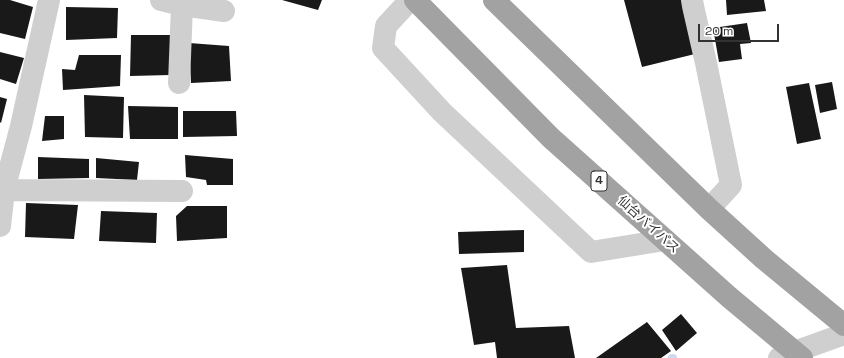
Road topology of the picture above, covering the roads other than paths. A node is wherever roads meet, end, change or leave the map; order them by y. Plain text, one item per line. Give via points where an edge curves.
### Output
1 (49, 0) edge
2 (410, 0) edge
3 (415, 0) edge
4 (494, 0) edge
5 (692, 0) edge
6 (171, 2) edge
7 (224, 11) dead end
8 (179, 84) dead end
9 (4, 190) junction
10 (182, 191) dead end
11 (709, 209) junction
12 (0, 226) edge
13 (666, 240) junction
14 (844, 325) edge
15 (844, 334) edge
16 (792, 356) edge

1 - 9 street
2 - 13 street via 386,26 383,48 442,112 591,252
3 - 13 highway, 仙台バイパス / 4 via 551,138
4 - 11 highway
5 - 11 street via 731,185
6 - 7 street
6 - 8 street
9 - 10 street via 157,182
9 - 12 street
11 - 14 highway via 764,259
13 - 16 highway, 仙台バイパス / 4
15 - 16 street

